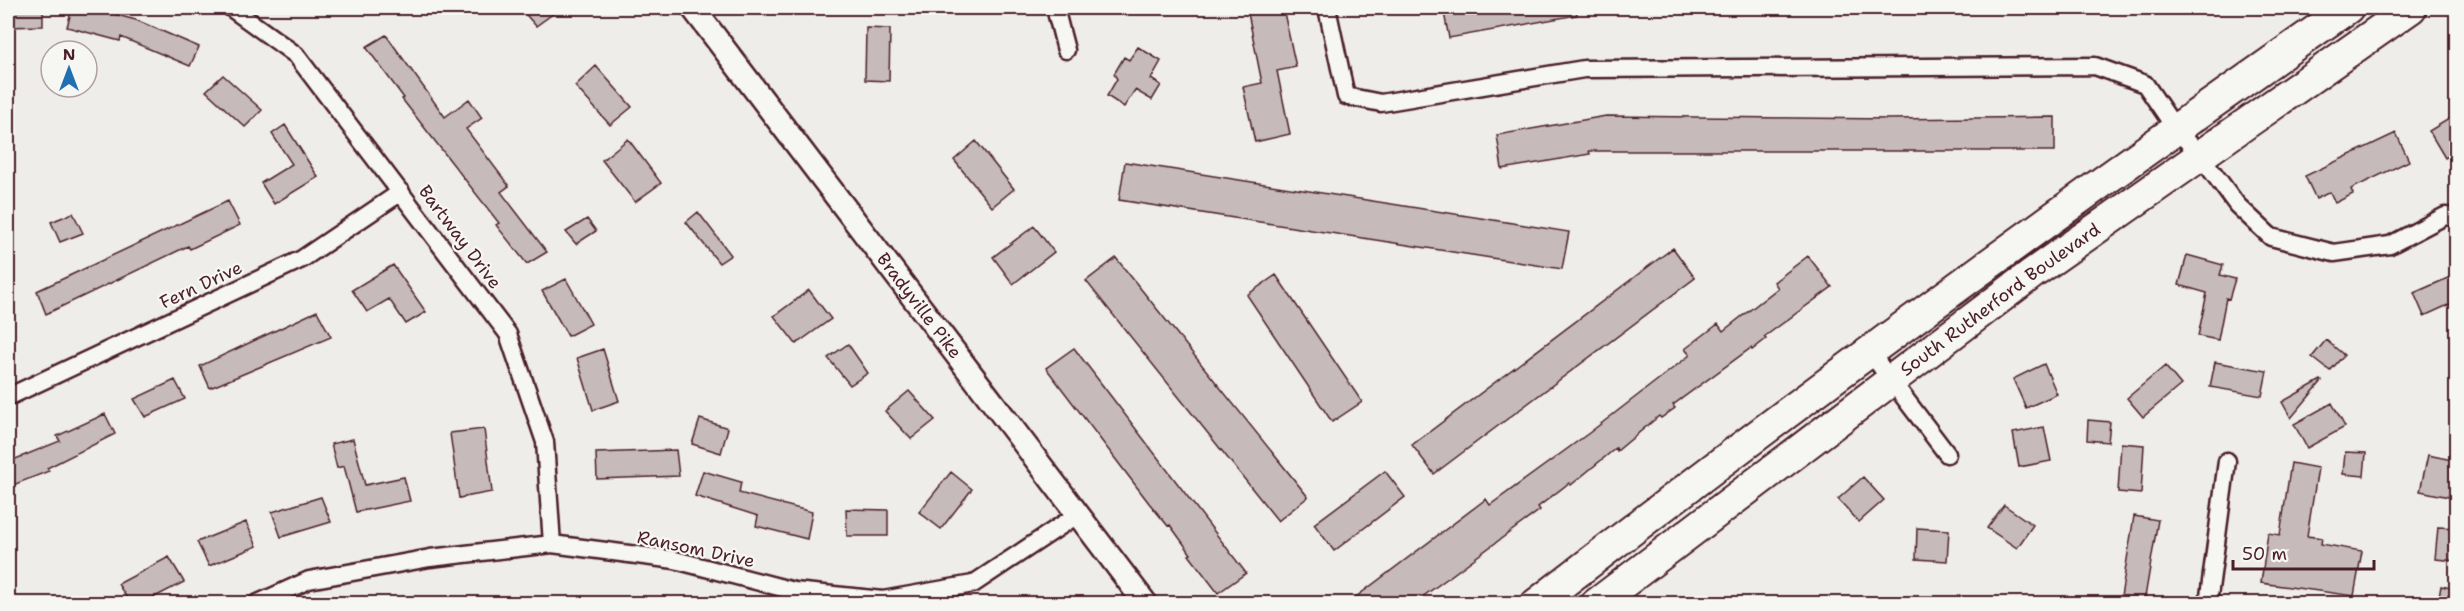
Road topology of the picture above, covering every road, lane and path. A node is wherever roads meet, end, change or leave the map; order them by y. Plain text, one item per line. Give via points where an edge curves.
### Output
1 (231, 8) edge
2 (693, 8) edge
3 (1055, 8) edge
4 (1327, 8) edge
5 (2348, 8) edge
6 (2411, 8) edge
7 (1066, 50) dead end
8 (2175, 128) junction
9 (2200, 155) junction
10 (401, 192) junction
11 (2457, 217) edge
12 (1869, 351) junction
13 (1891, 379) junction
14 (8, 397) edge
15 (1947, 454) dead end
16 (2227, 461) dead end
17 (1077, 515) junction
18 (552, 544) junction
19 (1552, 599) edge
20 (256, 603) edge
21 (1146, 603) edge
22 (1596, 603) edge
23 (2208, 603) edge

1 - 10 street, Bartway Drive via 296,55
2 - 17 main road, Bradyville Pike
3 - 7 street
4 - 8 street via 1346,96 1381,103 1584,69 2095,66 2145,84
5 - 8 highway, South Rutherford Boulevard
6 - 9 highway, South Rutherford Boulevard
8 - 9 street
8 - 12 highway, South Rutherford Boulevard
9 - 11 street via 2236,205 2271,237 2334,253 2390,245 2445,216
9 - 13 highway, South Rutherford Boulevard
10 - 14 street, Fern Drive via 302,259
10 - 18 street, Bartway Drive via 508,333 545,442
12 - 13 street
12 - 19 highway, South Rutherford Boulevard
13 - 15 street
13 - 22 highway, South Rutherford Boulevard
16 - 23 street
17 - 18 street, Ransom Drive via 973,584 883,600 794,591 675,560
17 - 21 main road, Bradyville Pike
18 - 20 street, Ransom Drive via 430,558 309,580

